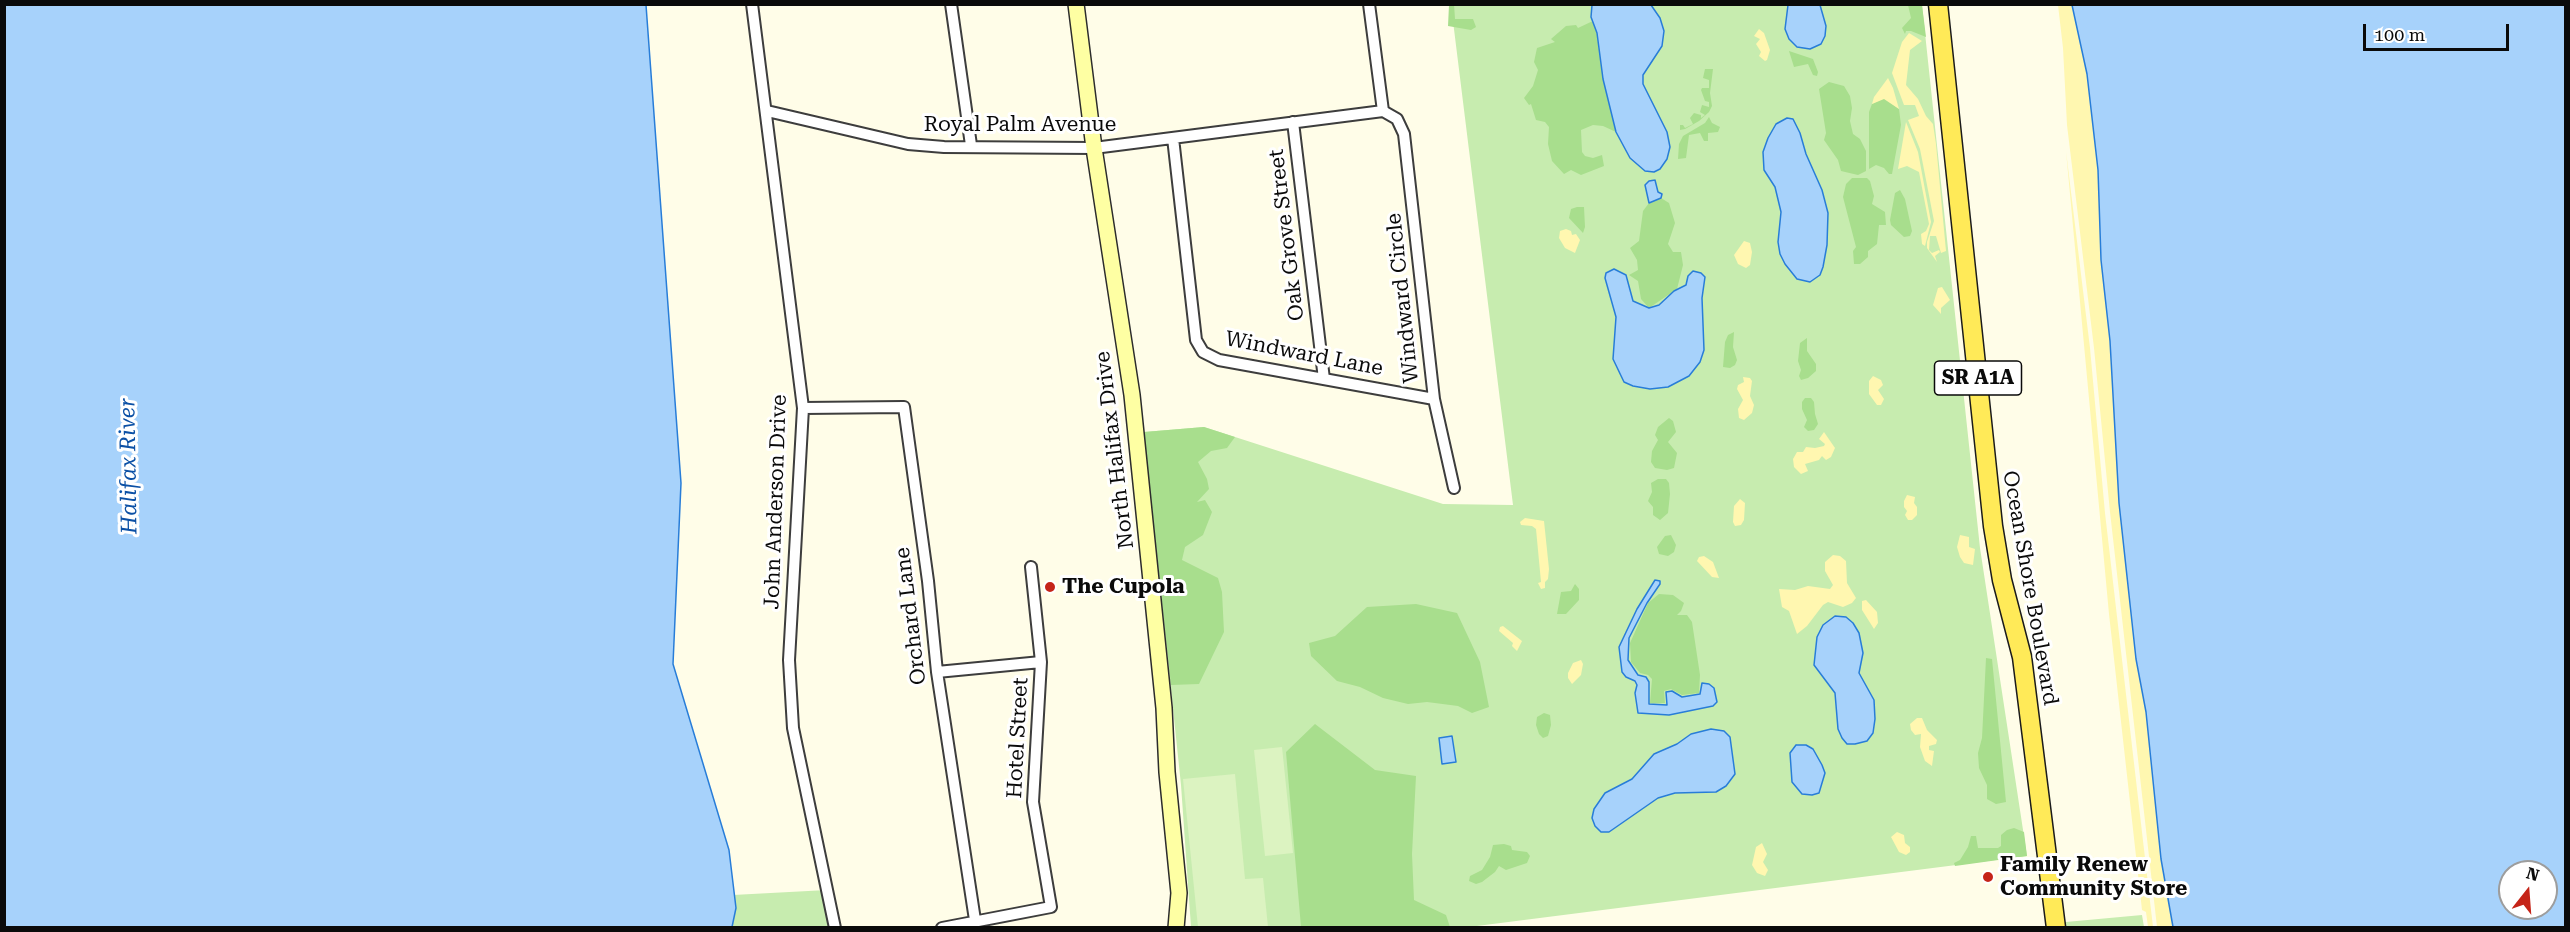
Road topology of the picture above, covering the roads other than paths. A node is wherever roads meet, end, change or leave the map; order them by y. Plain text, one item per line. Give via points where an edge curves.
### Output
1 (752, 4) edge
2 (951, 4) edge
3 (1076, 4) edge
4 (1369, 4) edge
5 (1938, 4) edge
6 (767, 111) junction
7 (1383, 111) junction
8 (1293, 122) junction
9 (1173, 138) junction
10 (971, 145) junction
11 (1095, 148) junction
12 (1323, 379) junction
13 (1434, 399) junction
14 (803, 408) junction
15 (1454, 488) dead end
16 (1031, 567) dead end
17 (1041, 662) junction
18 (937, 672) junction
19 (975, 920) junction
20 (835, 927) edge
21 (942, 927) edge
22 (1176, 927) edge
23 (2056, 927) edge

1 - 6 street, John Anderson Drive
2 - 10 street
3 - 11 street, North Halifax Drive
4 - 7 street
5 - 23 main road, Ocean Shore Boulevard / SR A1A via 1993,526 2022,657
6 - 10 street, Royal Palm Avenue via 908,144
6 - 14 street, John Anderson Drive
7 - 8 street, Royal Palm Avenue
7 - 13 street, Windward Circle via 1397,119 1404,134
8 - 9 street, Royal Palm Avenue
8 - 12 street, Oak Grove Street
9 - 11 street, Royal Palm Avenue
9 - 12 street, Windward Lane via 1196,340 1203,352 1219,360
10 - 11 street, Royal Palm Avenue
11 - 22 street, North Halifax Drive via 1132,395 1147,534 1179,893
12 - 13 street, Windward Lane
13 - 15 street, Windward Circle
14 - 18 street, Orchard Lane via 903,406
14 - 20 street, John Anderson Drive via 789,660 793,728
16 - 17 street, Hotel Street
17 - 18 street
17 - 19 street, Hotel Street via 1033,802 1051,907
18 - 19 street, Orchard Lane
19 - 21 street, Hotel Street

